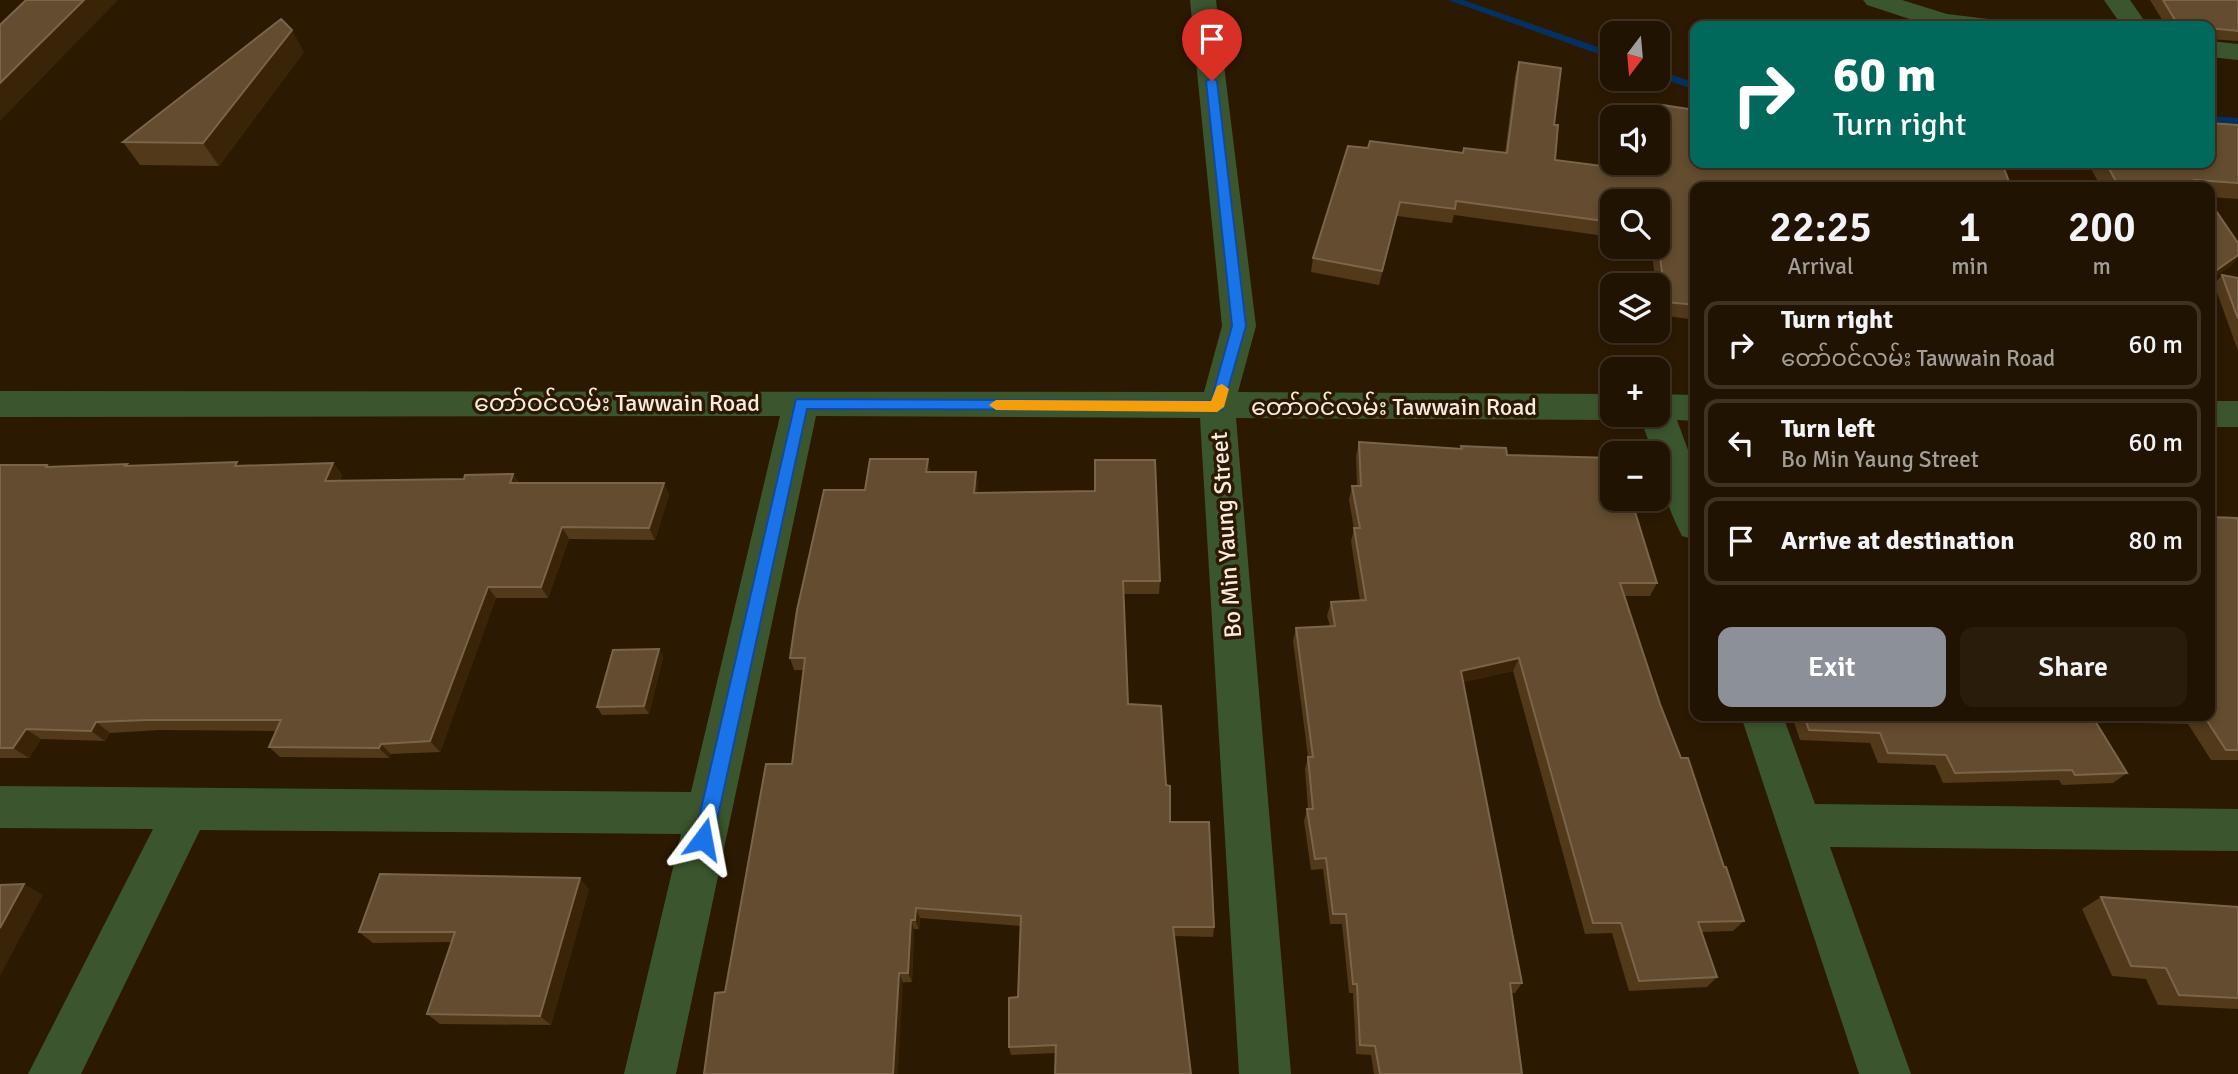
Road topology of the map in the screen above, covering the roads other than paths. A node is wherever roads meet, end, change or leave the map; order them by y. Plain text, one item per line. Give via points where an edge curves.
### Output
1 (1203, 0) edge
2 (1876, 0) edge
3 (2117, 0) edge
4 (1941, 21) edge
5 (2132, 21) edge
6 (2215, 50) edge
7 (2238, 52) edge
8 (801, 403) junction
9 (0, 404) edge
10 (1217, 407) junction
11 (1600, 407) edge
12 (1670, 407) edge
13 (1690, 408) edge
14 (2215, 414) edge
15 (2238, 414) edge
16 (1662, 427) edge
17 (1690, 508) edge
18 (1764, 721) edge
19 (0, 807) edge
20 (187, 808) junction
21 (709, 813) junction
22 (1800, 825) junction
23 (2238, 830) edge
24 (54, 1074) edge
25 (650, 1074) edge
26 (1265, 1074) edge
27 (1885, 1074) edge

1 - 10 street, Bo Min Yaung Street via 1239,326
2 - 4 street
3 - 5 street
6 - 7 street
8 - 9 street, တော်ဝင်လမ်း Tawwain Road
8 - 10 street, တော်ဝင်လမ်း Tawwain Road
8 - 21 street
10 - 11 street, တော်ဝင်လမ်း Tawwain Road
10 - 26 street, Bo Min Yaung Street
12 - 13 street
14 - 15 street
16 - 17 street
18 - 22 street
19 - 20 street
20 - 21 street
20 - 24 street
21 - 25 street
22 - 23 street
22 - 27 street

